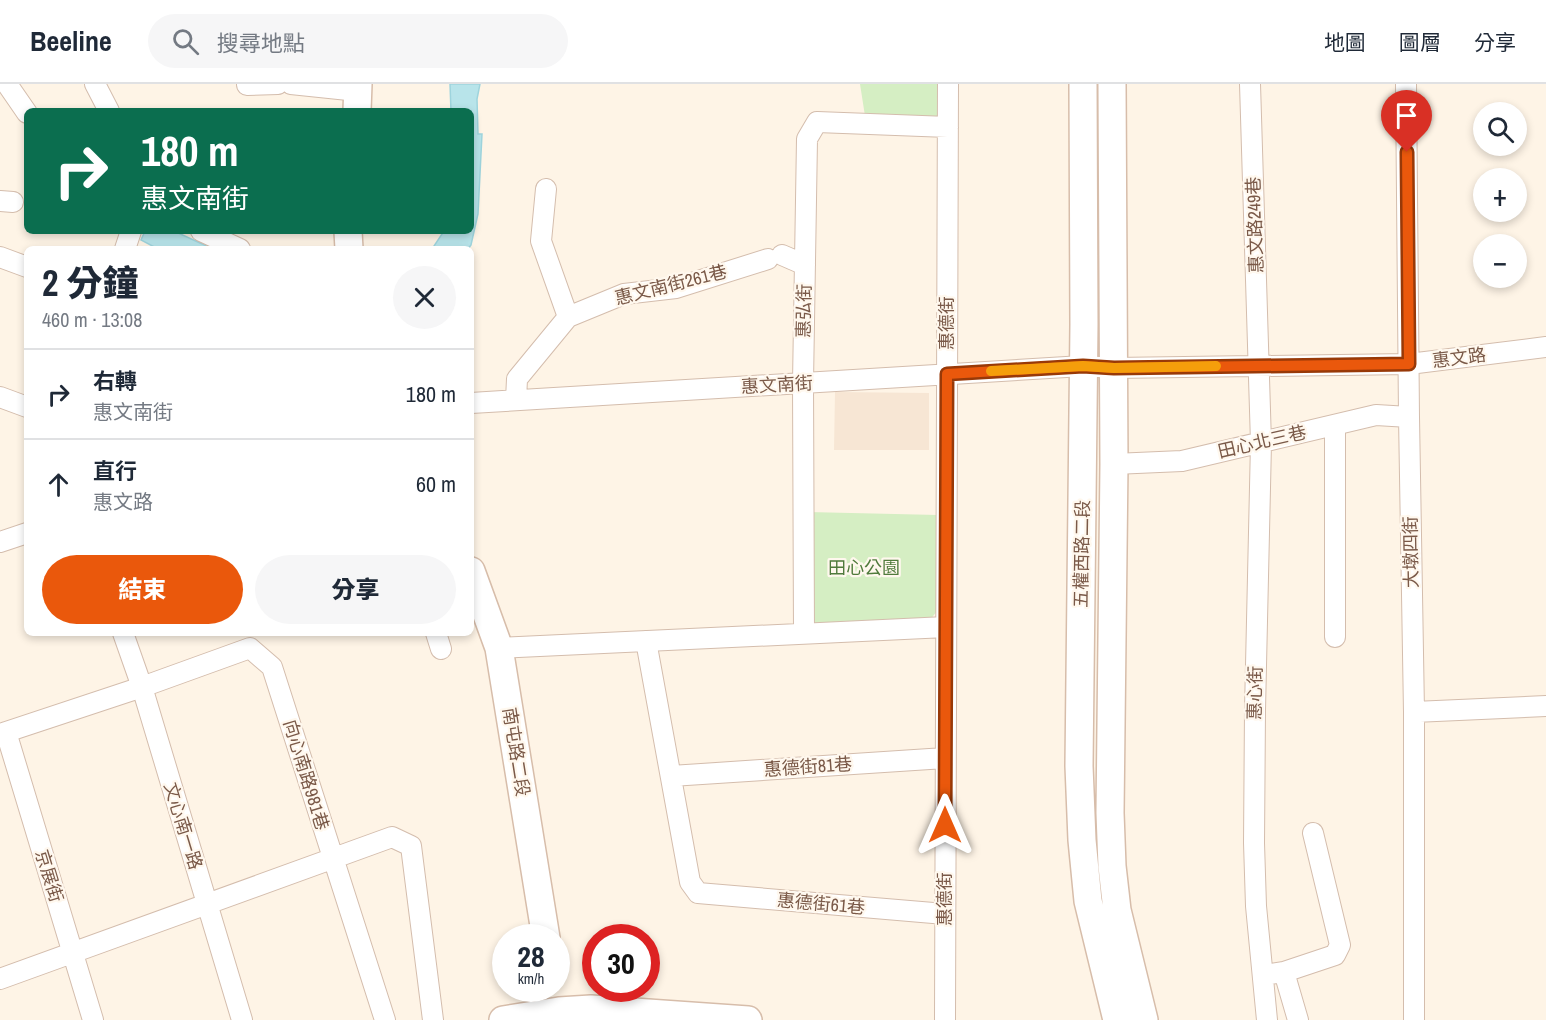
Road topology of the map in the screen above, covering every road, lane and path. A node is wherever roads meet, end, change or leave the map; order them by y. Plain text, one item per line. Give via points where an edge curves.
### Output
1 (7, 84) edge
2 (95, 84) edge
3 (278, 84) edge
4 (291, 84) edge
5 (1083, 84) edge
6 (1112, 84) edge
7 (1250, 84) edge
8 (1406, 84) edge
9 (247, 85) edge
10 (948, 89) edge
11 (358, 95) edge
12 (107, 108) edge
13 (24, 109) edge
14 (948, 127) junction
15 (546, 189) dead end
16 (208, 234) edge
17 (234, 246) edge
18 (0, 257) edge
19 (805, 265) junction
20 (24, 266) edge
21 (568, 317) junction
22 (1546, 347) edge
23 (1409, 364) junction
24 (1260, 365) junction
25 (1083, 366) junction
26 (1114, 368) junction
27 (947, 374) junction
28 (803, 383) junction
29 (0, 397) edge
30 (516, 400) junction
31 (474, 403) edge
32 (24, 406) edge
33 (1409, 417) junction
34 (1335, 425) junction
35 (1261, 442) junction
36 (1114, 464) junction
37 (24, 534) edge
38 (0, 542) edge
39 (474, 579) edge
40 (946, 627) junction
41 (804, 633) junction
42 (124, 636) edge
43 (1335, 637) dead end
44 (646, 641) junction
45 (499, 648) junction
46 (141, 687) junction
47 (1546, 706) edge
48 (1414, 712) junction
49 (3, 733) edge
50 (945, 758) junction
51 (671, 776) junction
52 (1313, 833) dead end
53 (332, 859) junction
54 (206, 904) junction
55 (945, 914) junction
56 (544, 924) edge
57 (72, 952) junction
58 (1284, 972) junction
59 (1263, 975) junction
60 (0, 979) edge
61 (558, 1007) edge
62 (93, 1020) edge
63 (242, 1020) edge
64 (385, 1020) edge
65 (433, 1020) edge
66 (503, 1020) edge
67 (743, 1020) edge
68 (945, 1020) edge
69 (1117, 1020) edge
70 (1144, 1020) edge
71 (1267, 1020) edge
72 (1298, 1020) edge
73 (1414, 1020) edge

1 - 13 street
2 - 12 street
3 - 9 street
4 - 11 street
5 - 25 main road, 五權西路二段
6 - 26 main road, 五權西路二段
7 - 24 street, 惠文路249巷
8 - 23 street, 大墩四街
10 - 14 street, 惠德街
14 - 19 street, 惠弘街 via 817,122 807,139
14 - 27 street, 惠德街
15 - 21 street via 541,242
16 - 17 street
18 - 20 street
19 - 21 street, 惠文南街261巷 via 775,257 676,288 624,294
19 - 28 street, 惠弘街
21 - 30 street, 惠文南街261巷 via 517,379
22 - 23 street, 惠文路
23 - 24 street, 惠文路
23 - 33 street, 大墩四街
24 - 26 street, 惠文路
24 - 35 street, 惠心街
25 - 26 street, 惠文路
25 - 27 street, 惠文南街
25 - 69 main road, 五權西路二段 via 1079,766 1082,840 1088,901
26 - 36 main road, 五權西路二段
27 - 28 street, 惠文南街
27 - 40 street, 惠德街
28 - 30 street, 惠文南街
28 - 41 street, 惠弘街
29 - 32 street
30 - 31 street, 惠文南街
33 - 34 street, 田心北三巷 via 1376,415
33 - 48 street, 大墩四街
34 - 35 street, 田心北三巷
34 - 43 street
35 - 36 street, 田心北三巷 via 1182,461
35 - 59 street, 惠心街 via 1254,843
36 - 70 main road, 五權西路二段 via 1109,780 1112,866 1118,910
37 - 38 street
39 - 45 main road, 南屯路二段
40 - 41 street
40 - 50 street, 惠德街
41 - 44 street
42 - 46 street, 文心南一路
44 - 45 street
44 - 51 street
45 - 56 main road, 南屯路二段
46 - 49 street
46 - 53 street, 向心南路981巷 via 250,648 272,667
46 - 54 street, 文心南一路
47 - 48 street
48 - 73 street, 大墩四街
49 - 57 street, 京展街
50 - 51 street, 惠德街81巷
50 - 55 street, 惠德街
51 - 55 street, 惠德街61巷 via 690,882 698,893
52 - 58 street via 1340,945 1335,955
53 - 54 street
53 - 64 street, 向心南路981巷
53 - 65 street via 392,837 411,846
54 - 57 street
54 - 63 street, 文心南一路
55 - 68 street, 惠德街
57 - 60 street
57 - 62 street, 京展街
58 - 59 street
58 - 72 street
59 - 71 street, 惠心街
61 - 66 main road
61 - 67 main road

